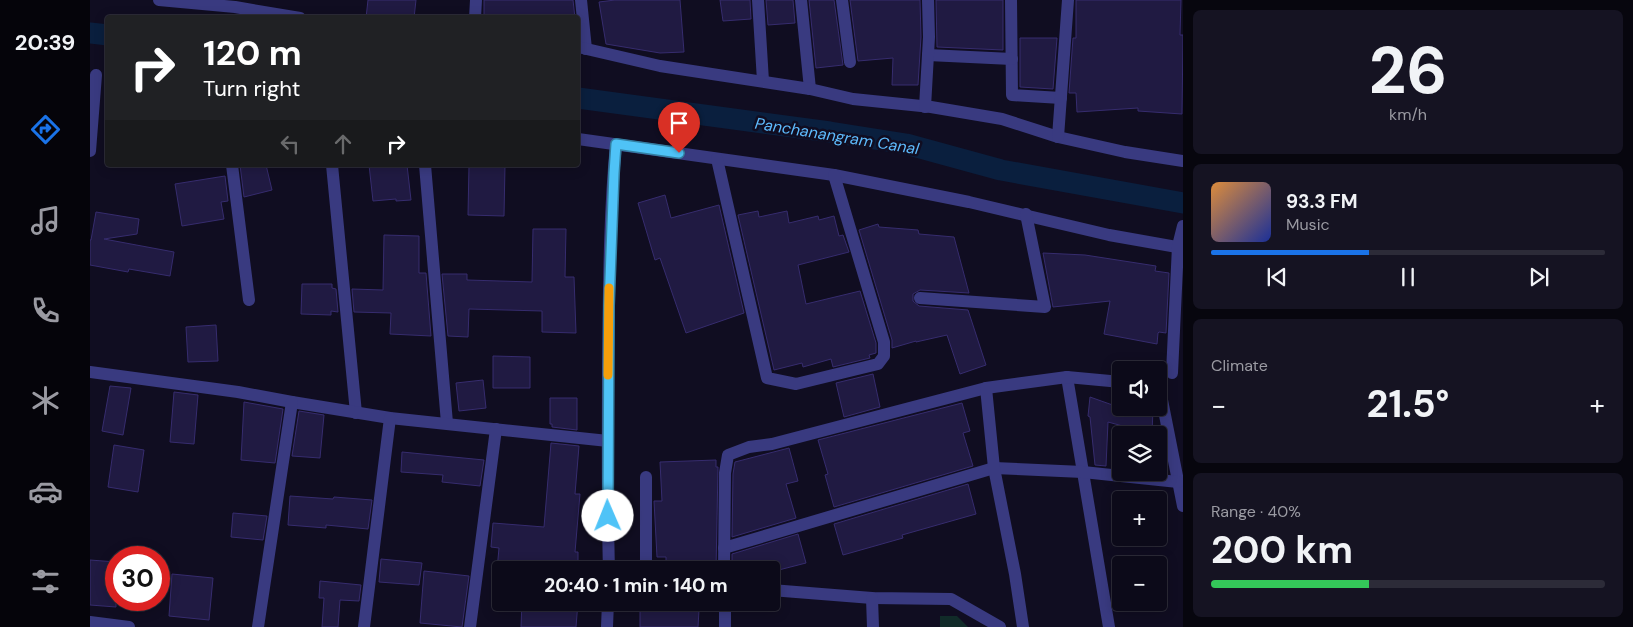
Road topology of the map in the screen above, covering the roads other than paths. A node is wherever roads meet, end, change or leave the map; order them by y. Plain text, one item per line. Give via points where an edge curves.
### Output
1 (159, 0) edge
2 (476, 0) edge
3 (581, 0) edge
4 (758, 0) edge
5 (802, 0) edge
6 (842, 0) edge
7 (928, 0) edge
8 (1011, 0) edge
9 (1068, 0) edge
10 (186, 1) edge
11 (282, 15) edge
12 (475, 15) edge
13 (582, 48) edge
14 (928, 55) junction
15 (1012, 59) junction
16 (850, 62) dead end
17 (98, 76) edge
18 (763, 81) junction
19 (810, 89) junction
20 (1061, 98) junction
21 (924, 107) junction
22 (1058, 137) junction
23 (580, 139) edge
24 (616, 144) junction
25 (90, 150) edge
26 (717, 159) junction
27 (1183, 161) edge
28 (232, 167) edge
29 (332, 167) edge
30 (425, 167) edge
31 (834, 175) junction
32 (1026, 214) junction
33 (1183, 226) edge
34 (1180, 247) edge
35 (920, 298) dead end
36 (249, 300) dead end
37 (90, 372) edge
38 (1172, 373) dead end
39 (1067, 377) junction
40 (1112, 381) edge
41 (986, 388) junction
42 (292, 402) junction
43 (356, 413) junction
44 (1165, 416) edge
45 (390, 418) junction
46 (446, 423) junction
47 (496, 429) junction
48 (608, 441) junction
49 (994, 468) junction
50 (1083, 472) junction
51 (646, 477) dead end
52 (1178, 482) junction
53 (1183, 506) edge
54 (724, 548) junction
55 (609, 561) edge
56 (646, 561) edge
57 (724, 561) edge
58 (780, 591) edge
59 (872, 598) junction
60 (608, 611) edge
61 (725, 611) edge
62 (90, 622) edge
63 (129, 627) edge
64 (258, 627) edge
65 (364, 627) edge
66 (470, 627) edge
67 (607, 627) edge
68 (725, 627) edge
69 (873, 627) edge
70 (1000, 627) edge
71 (1023, 627) edge
72 (1109, 627) edge

1 - 10 street
2 - 12 street
3 - 13 street
4 - 18 street
5 - 19 street
6 - 16 street
7 - 14 street
8 - 15 street
9 - 20 street
10 - 11 street
13 - 18 street via 660,66
14 - 15 street
14 - 21 street
15 - 20 street via 1012,95
17 - 25 street
18 - 19 street
19 - 21 street via 853,99
20 - 22 street
21 - 22 street via 1002,119
22 - 27 street
23 - 24 street
24 - 26 street
24 - 48 street via 609,306
26 - 31 street
26 - 31 street via 767,378 796,384 878,364 884,356 884,342
28 - 36 street
29 - 43 street
30 - 46 street
31 - 32 street
32 - 34 street via 1108,235
32 - 35 street via 1045,307
33 - 34 street
34 - 38 street
37 - 42 street
39 - 40 street
39 - 41 street
39 - 50 street
41 - 49 street
41 - 54 street via 728,455 724,473
42 - 43 street
42 - 64 street
43 - 45 street
44 - 52 street
45 - 46 street
45 - 65 street
46 - 47 street
47 - 48 street
47 - 66 street
48 - 55 street
49 - 50 street
49 - 54 street
49 - 71 street
50 - 52 street
50 - 72 street
51 - 56 street
52 - 53 street
54 - 57 street
58 - 59 street
59 - 69 street
59 - 70 street via 951,599
60 - 67 street
61 - 68 street
62 - 63 street

